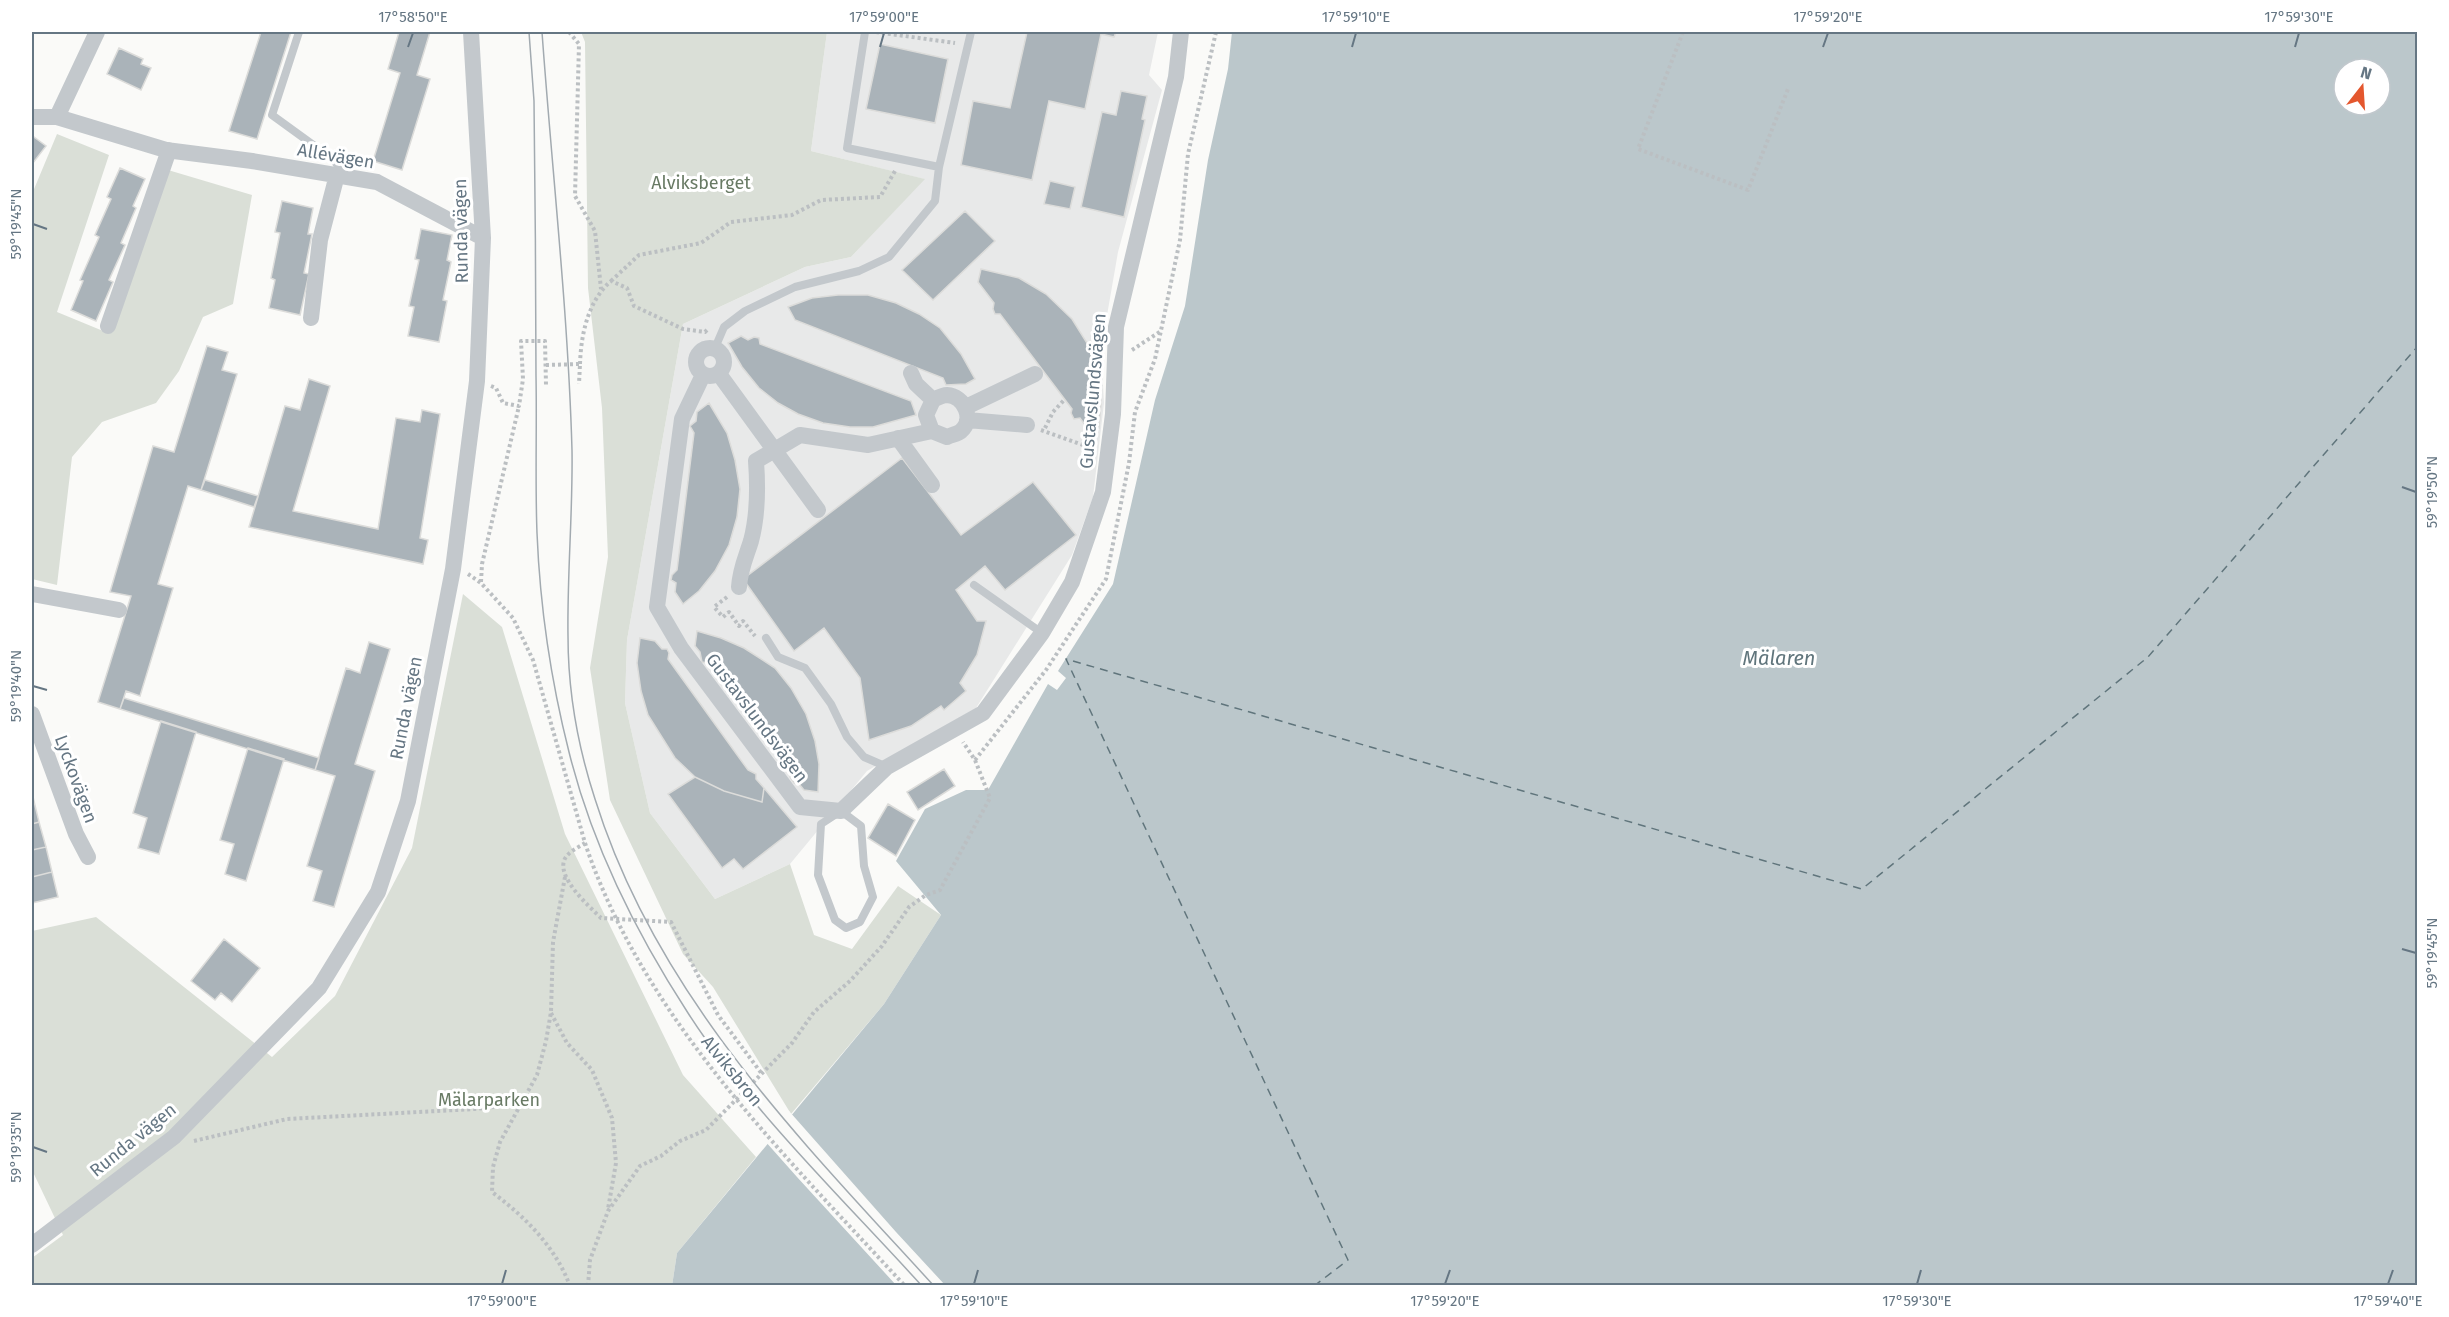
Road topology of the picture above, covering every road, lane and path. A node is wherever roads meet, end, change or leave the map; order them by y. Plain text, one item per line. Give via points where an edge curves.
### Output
1 (97, 32) edge
2 (299, 32) edge
3 (471, 32) edge
4 (569, 32) edge
5 (865, 32) edge
6 (872, 32) edge
7 (971, 32) edge
8 (1181, 32) edge
9 (1683, 32) edge
10 (968, 45) junction
11 (1788, 89) dead end
12 (32, 117) edge
13 (57, 117) junction
14 (169, 150) junction
15 (899, 159) junction
16 (939, 167) junction
17 (341, 176) junction
18 (483, 238) junction
19 (611, 281) junction
20 (601, 289) junction
21 (311, 318) dead end
22 (108, 326) dead end
23 (724, 327) junction
24 (715, 348) junction
25 (580, 364) junction
26 (546, 365) junction
27 (911, 373) dead end
28 (1035, 374) dead end
29 (711, 375) junction
30 (579, 384) dead end
31 (546, 385) dead end
32 (1065, 399) dead end
33 (933, 400) junction
34 (503, 403) dead end
35 (519, 406) junction
36 (967, 414) junction
37 (1027, 424) joint
38 (932, 431) junction
39 (1044, 431) junction
40 (898, 438) junction
41 (775, 449) junction
42 (1108, 454) junction
43 (932, 485) dead end
44 (818, 510) dead end
45 (453, 569) junction
46 (481, 583) junction
47 (974, 585) dead end
48 (739, 586) joint
49 (32, 594) edge
50 (119, 610) dead end
51 (1042, 633) junction
52 (763, 639) joint
53 (32, 714) edge
54 (975, 760) dead end
55 (886, 767) junction
56 (840, 811) junction
57 (585, 843) junction
58 (88, 857) dead end
59 (565, 876) junction
60 (551, 1012) junction
61 (762, 1074) junction
62 (523, 1104) junction
63 (187, 1143) dead end
64 (608, 1211) junction
65 (32, 1245) edge
66 (570, 1286) edge
67 (588, 1286) edge
68 (904, 1286) edge

1 - 13 street
2 - 17 lane via 273,115 334,160
3 - 18 street, Runda vägen
4 - 20 path via 579,45 575,196 595,231
5 - 15 lane via 847,148
6 - 10 path
7 - 10 lane, Gustavslundsvägen
8 - 42 street, Gustavslundsvägen via 1176,77 1116,327
9 - 11 path via 1638,149 1748,190
10 - 16 lane, Gustavslundsvägen
12 - 13 street, Allévägen
13 - 14 street, Allévägen
14 - 17 street, Allévägen
14 - 22 street
15 - 16 lane
15 - 19 path via 880,197 821,200 792,215 731,222 701,243 639,255
16 - 23 lane, Gustavslundsvägen via 934,201 889,257 859,271 795,287 745,310
17 - 18 street, Allévägen via 377,182
17 - 21 street via 320,240
18 - 45 street, Runda vägen via 477,381
19 - 20 path
19 - 23 path via 627,288 634,306 683,329 705,332 716,322
20 - 25 path via 580,343
23 - 24 lane, Gustavslundsvägen
24 - 29 street via 723,356 724,365
24 - 29 street, Gustavslundsvägen via 704,349 696,356 696,368
25 - 26 path
25 - 30 path
26 - 31 path
26 - 35 path via 545,341 521,341 523,379
27 - 33 street via 916,384
28 - 36 street
29 - 41 street
29 - 56 street, Gustavslundsvägen via 682,419 657,607 681,648 800,807
32 - 39 path
33 - 36 street via 945,395 958,398
33 - 38 street via 926,415
34 - 35 path
35 - 46 path via 482,564
36 - 37 street
36 - 38 street via 961,431 946,436
37 - 39 path
38 - 40 street
39 - 42 path
40 - 41 street via 868,445 800,435
40 - 43 street
41 - 44 street
41 - 48 street via 756,461 758,496
42 - 51 street, Gustavslundsvägen via 1103,492 1072,582
45 - 46 path via 470,574
45 - 65 street, Runda vägen via 408,801 378,892 319,988 174,1137
46 - 57 path, Alviksbron via 513,618 533,660
47 - 51 lane
48 - 52 path via 714,607 723,617 729,612 739,626 743,621
49 - 50 street
51 - 55 street, Gustavslundsvägen via 983,713
52 - 55 lane via 778,657 805,668 831,704 847,737 864,757
53 - 58 street, Lyckovägen via 75,834
54 - 61 path via 990,798 940,890 909,907 882,946 814,1012 792,1043
55 - 56 street, Gustavslundsvägen
56 - 56 lane via 861,826 864,866 873,897 860,922 846,928 835,920 818,875 821,824
57 - 59 path via 566,855 562,863
57 - 68 path, Alviksbron, bridge via 595,874 621,926 679,1026 786,1157
59 - 60 path via 553,942
59 - 61 path via 602,918 670,922 718,1015
60 - 62 path via 537,1075
60 - 64 path via 567,1042 592,1070 612,1118 616,1163
61 - 64 path via 706,1130 640,1166
62 - 63 path via 287,1119
62 - 66 path via 500,1142 492,1192 548,1244
64 - 67 path via 590,1260

